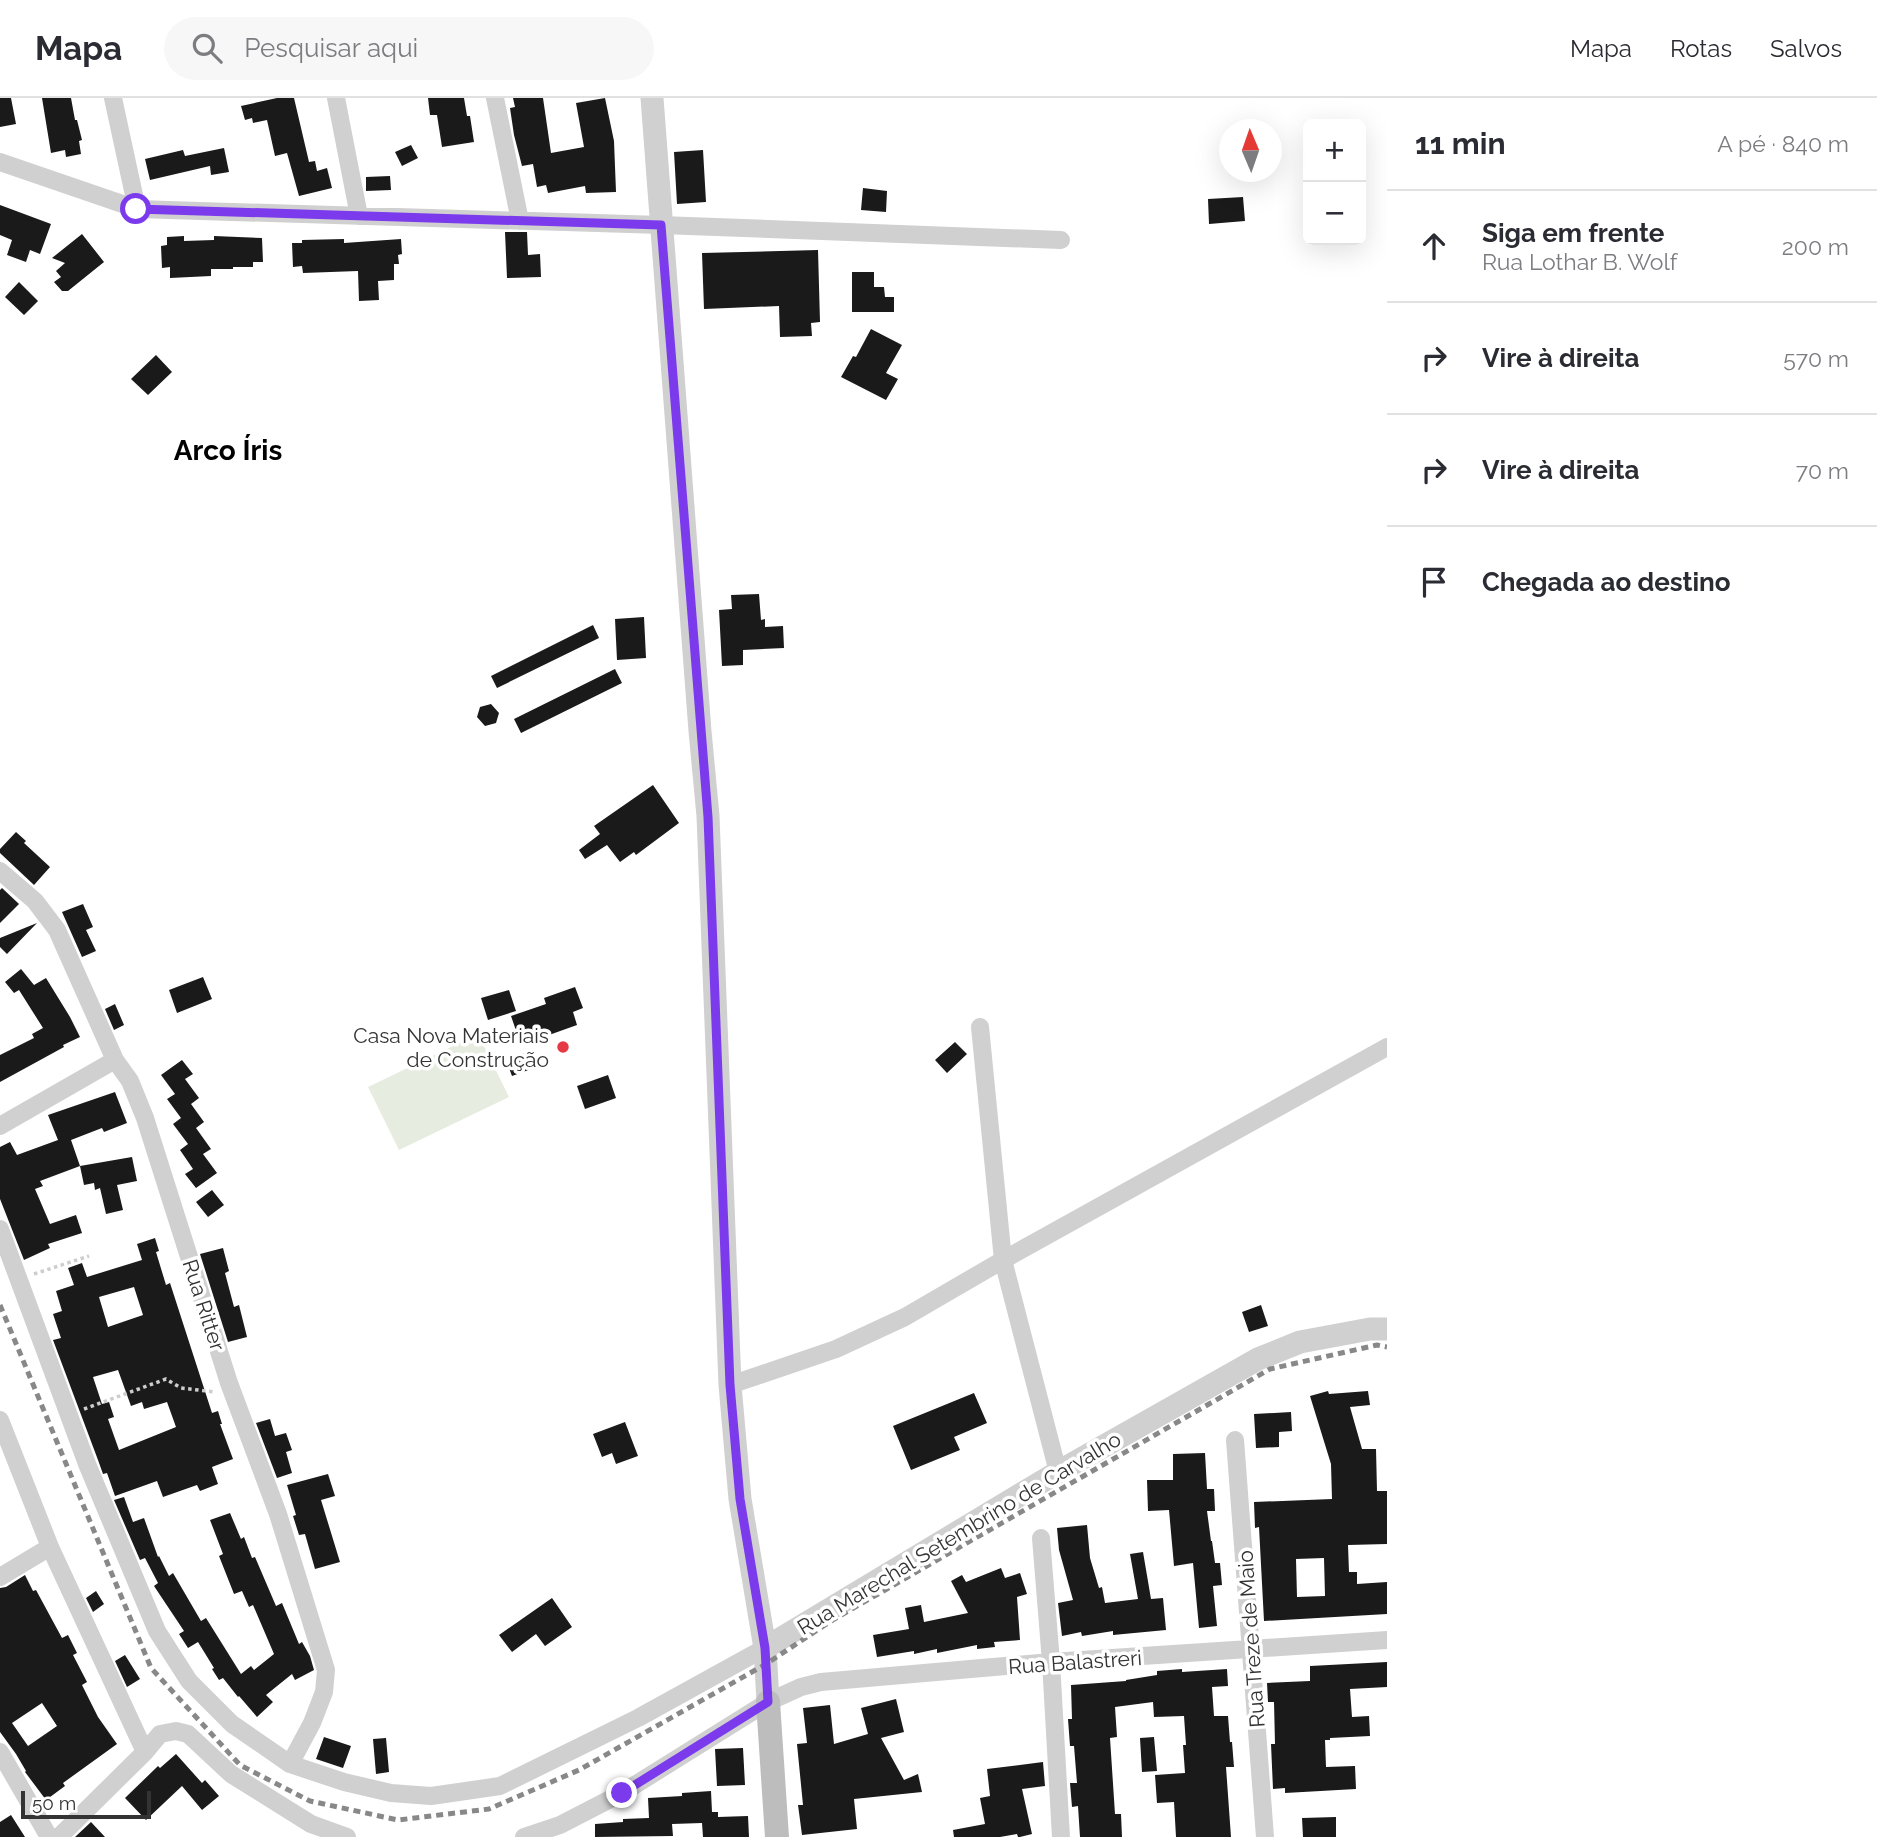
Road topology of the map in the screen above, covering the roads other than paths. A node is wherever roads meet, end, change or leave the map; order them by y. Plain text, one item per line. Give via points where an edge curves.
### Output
1 (113, 98) edge
2 (335, 98) edge
3 (495, 98) edge
4 (652, 98) edge
5 (0, 162) edge
6 (136, 209) junction
7 (359, 216) junction
8 (520, 221) junction
9 (661, 225) junction
10 (1061, 240) dead end
11 (2, 877) edge
12 (980, 1027) dead end
13 (1387, 1047) edge
14 (115, 1060) junction
15 (0, 1126) edge
16 (0, 1229) edge
17 (1003, 1259) junction
18 (1387, 1329) edge
19 (730, 1385) junction
20 (0, 1420) edge
21 (1235, 1440) dead end
22 (1058, 1472) junction
23 (1041, 1538) dead end
24 (50, 1547) junction
25 (0, 1577) edge
26 (1387, 1640) edge
27 (765, 1648) junction
28 (1252, 1650) junction
29 (1051, 1662) junction
30 (768, 1702) junction
31 (0, 1752) edge
32 (145, 1752) junction
33 (290, 1764) junction
34 (49, 1837) edge
35 (58, 1837) edge
36 (347, 1837) edge
37 (524, 1837) edge
38 (777, 1837) edge
39 (1060, 1837) edge
40 (1265, 1837) edge

1 - 6 street
2 - 7 street
3 - 8 street
4 - 9 street
5 - 6 street
6 - 7 street
7 - 8 street
8 - 9 street
9 - 10 street
9 - 19 street via 708,817
11 - 14 street, Rua Ritter via 35,901 57,930
12 - 17 street
13 - 17 street
14 - 15 street
14 - 33 street, Rua Ritter via 130,1081 145,1118 326,1670 324,1692
16 - 33 street, Rua Marechal Setembrino de Carvalho via 157,1631 189,1681 232,1724
17 - 19 street via 905,1317 836,1349
17 - 22 street
18 - 22 street, Rua Marechal Setembrino de Carvalho via 1300,1342 1258,1359
19 - 27 street via 740,1499
20 - 24 street
21 - 28 street, Rua Treze de Maio
22 - 27 street, Rua Marechal Setembrino de Carvalho
23 - 29 street
24 - 25 street
24 - 32 street
26 - 28 street, Rua Balastreri
27 - 30 street
27 - 33 street, Rua Marechal Setembrino de Carvalho via 500,1786 431,1796 391,1793
28 - 29 street, Rua Balastreri
28 - 40 street, Rua Treze de Maio
29 - 30 street, Rua Balastreri via 821,1682
29 - 39 street
30 - 37 street via 622,1793 560,1825
30 - 38 main road
31 - 34 street
32 - 35 street
32 - 36 street via 160,1734 188,1734 231,1774 311,1824

